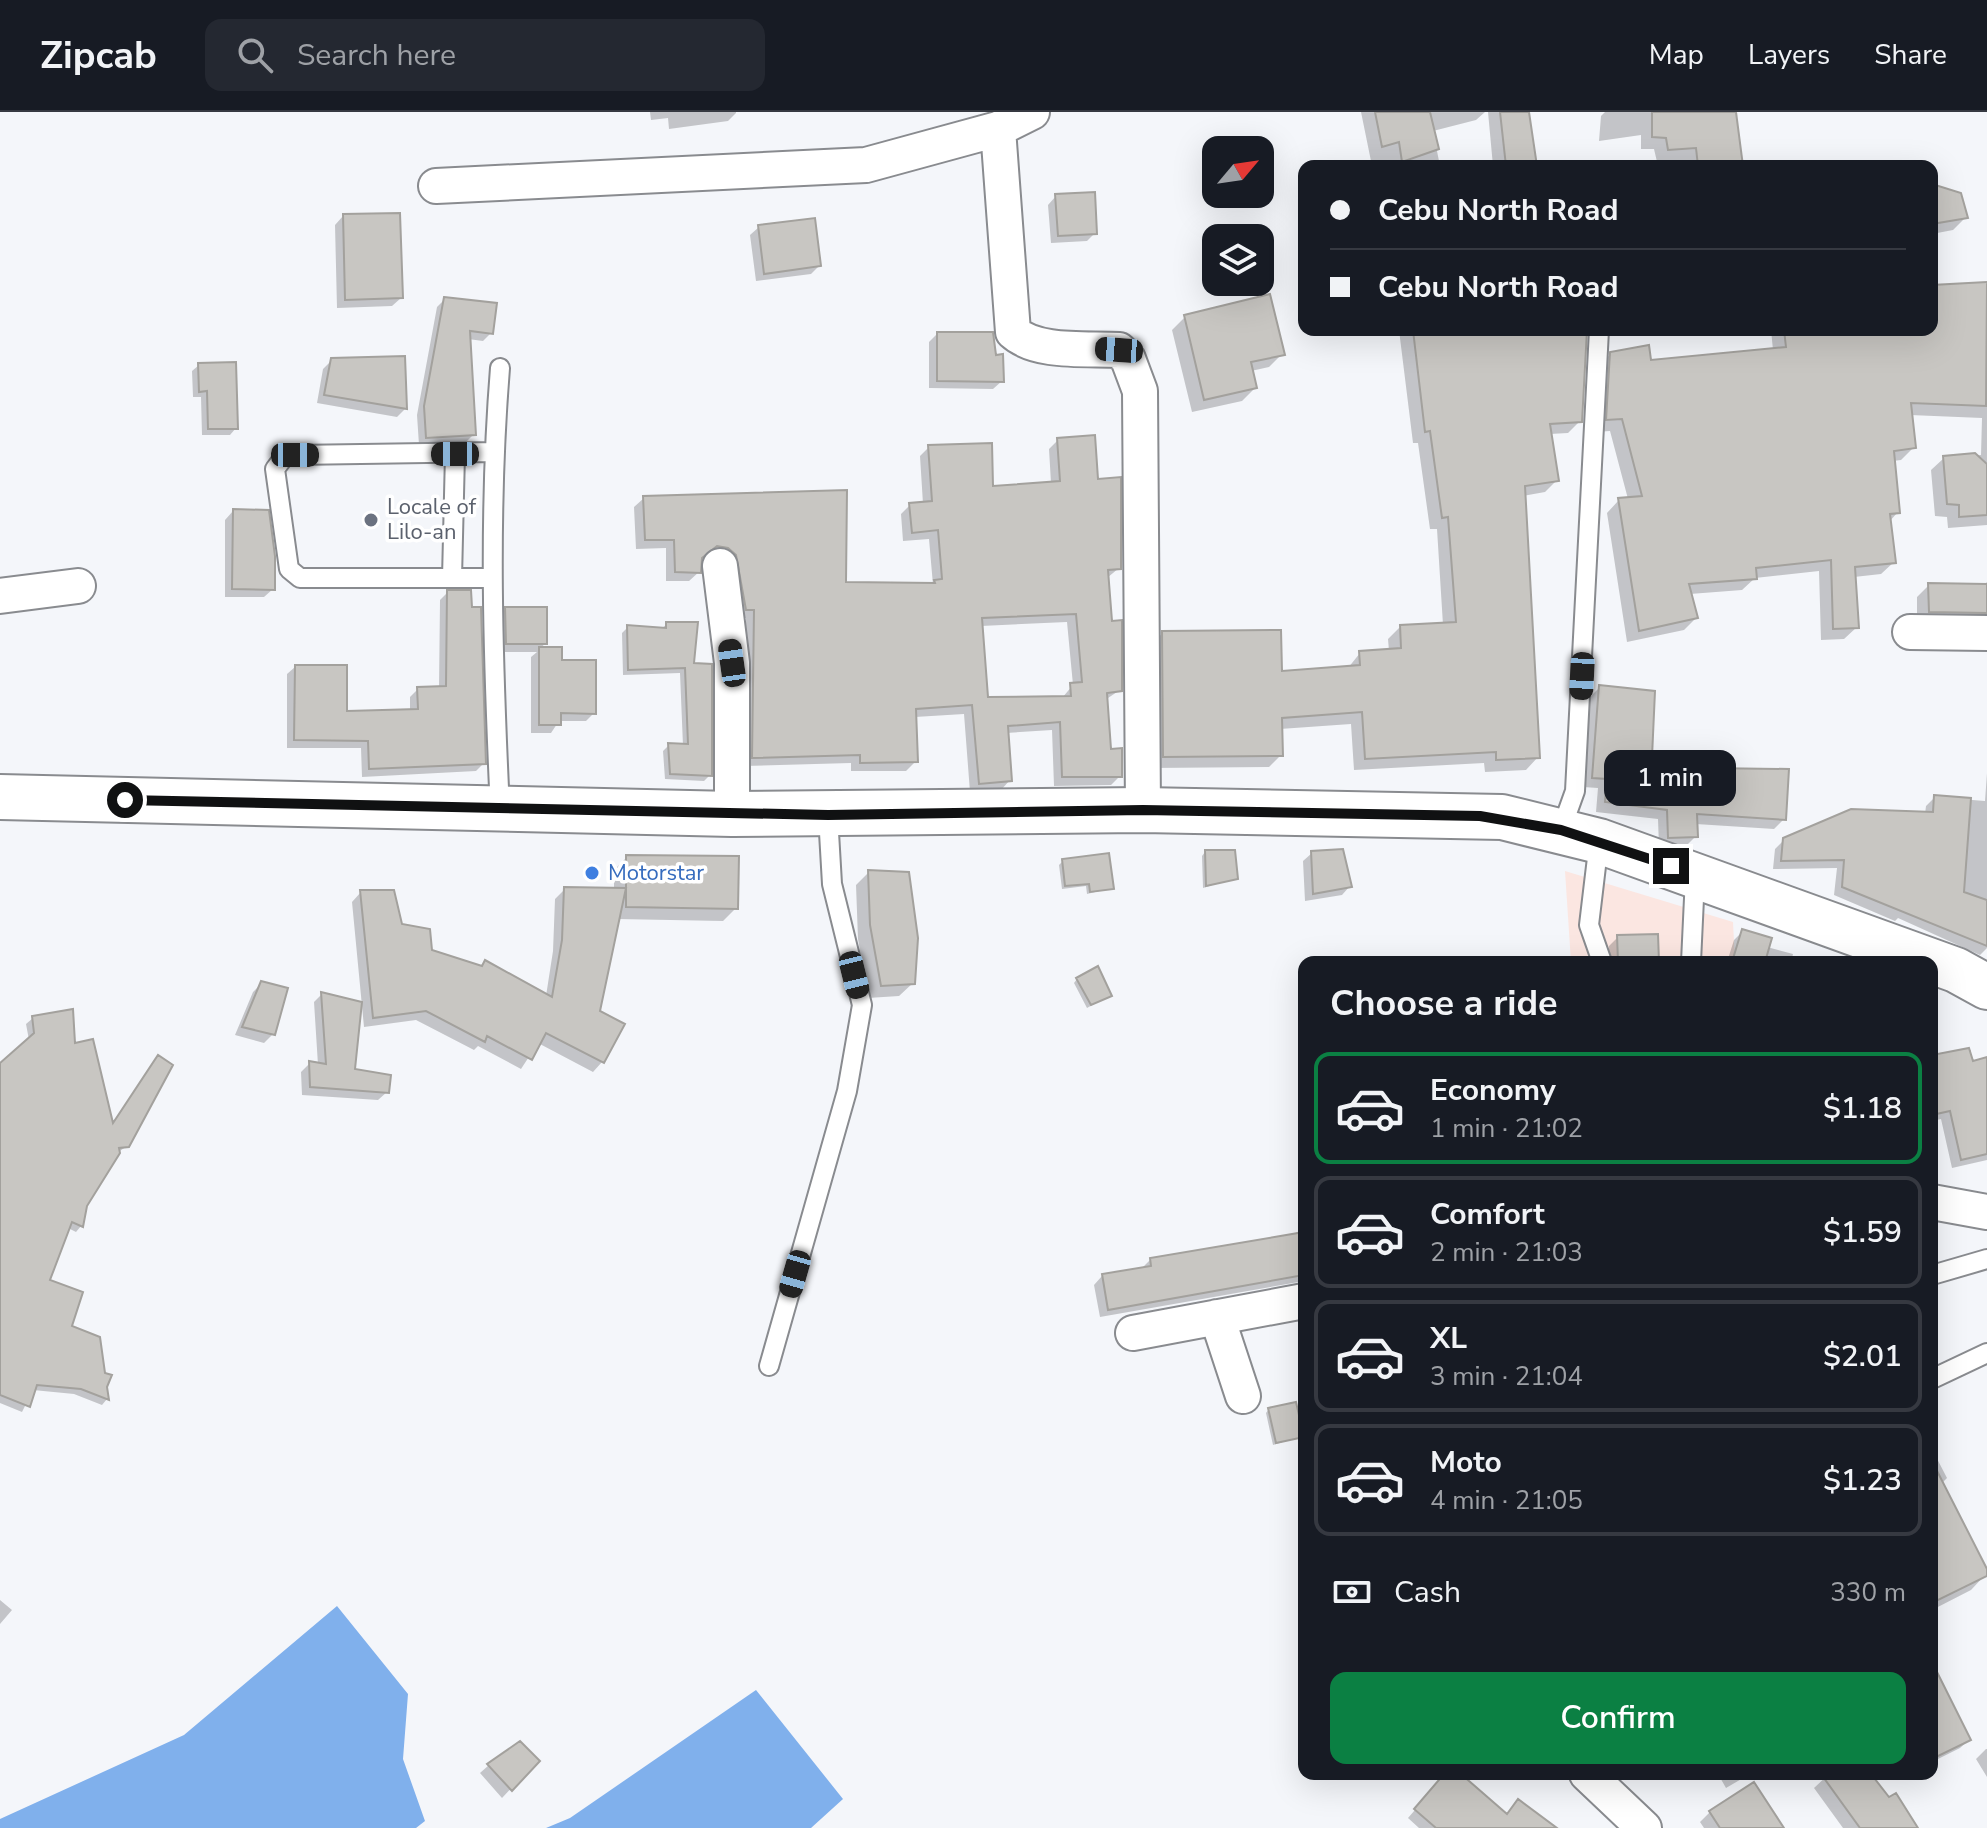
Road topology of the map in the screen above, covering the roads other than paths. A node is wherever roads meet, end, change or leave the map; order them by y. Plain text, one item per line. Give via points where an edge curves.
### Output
1 (1032, 112) edge
2 (998, 129) junction
3 (436, 186) dead end
4 (1599, 336) edge
5 (500, 368) dead end
6 (493, 452) junction
7 (455, 454) junction
8 (720, 566) dead end
9 (452, 578) junction
10 (492, 578) junction
11 (78, 586) dead end
12 (0, 596) edge
13 (1910, 632) dead end
14 (1987, 633) edge
15 (0, 797) edge
16 (500, 810) junction
17 (1143, 810) junction
18 (732, 814) junction
19 (828, 815) junction
20 (1580, 836) junction
21 (1695, 874) junction
22 (1600, 956) edge
23 (1691, 956) edge
24 (1918, 956) edge
25 (1938, 963) edge
26 (1987, 987) edge
27 (1938, 1203) edge
28 (1987, 1212) edge
29 (1987, 1259) edge
30 (1938, 1273) edge
31 (1298, 1302) edge
32 (1217, 1317) junction
33 (1133, 1333) dead end
34 (1987, 1353) edge
35 (769, 1366) dead end
36 (1938, 1376) edge
37 (1243, 1396) dead end
38 (1593, 1780) edge
39 (1644, 1828) edge

1 - 2 street
2 - 3 street via 866,165
2 - 17 street via 1013,332 1037,344 1119,350 1140,391
4 - 20 lane via 1575,791
5 - 6 lane
6 - 7 lane
6 - 10 lane
7 - 9 lane
7 - 9 lane via 295,455 284,457 275,469 289,569 300,578
8 - 18 street via 732,663
9 - 10 lane
10 - 16 lane
11 - 12 street
13 - 14 street
15 - 16 main road
16 - 18 main road
17 - 19 main road
17 - 20 main road via 1480,816
18 - 19 main road
19 - 35 lane via 832,884 862,1005 847,1091
20 - 21 main road
20 - 22 lane via 1589,925
21 - 23 lane
21 - 24 main road
25 - 26 main road
27 - 28 street
29 - 30 lane
31 - 32 street
32 - 33 street
32 - 37 street
34 - 36 lane
38 - 39 street

